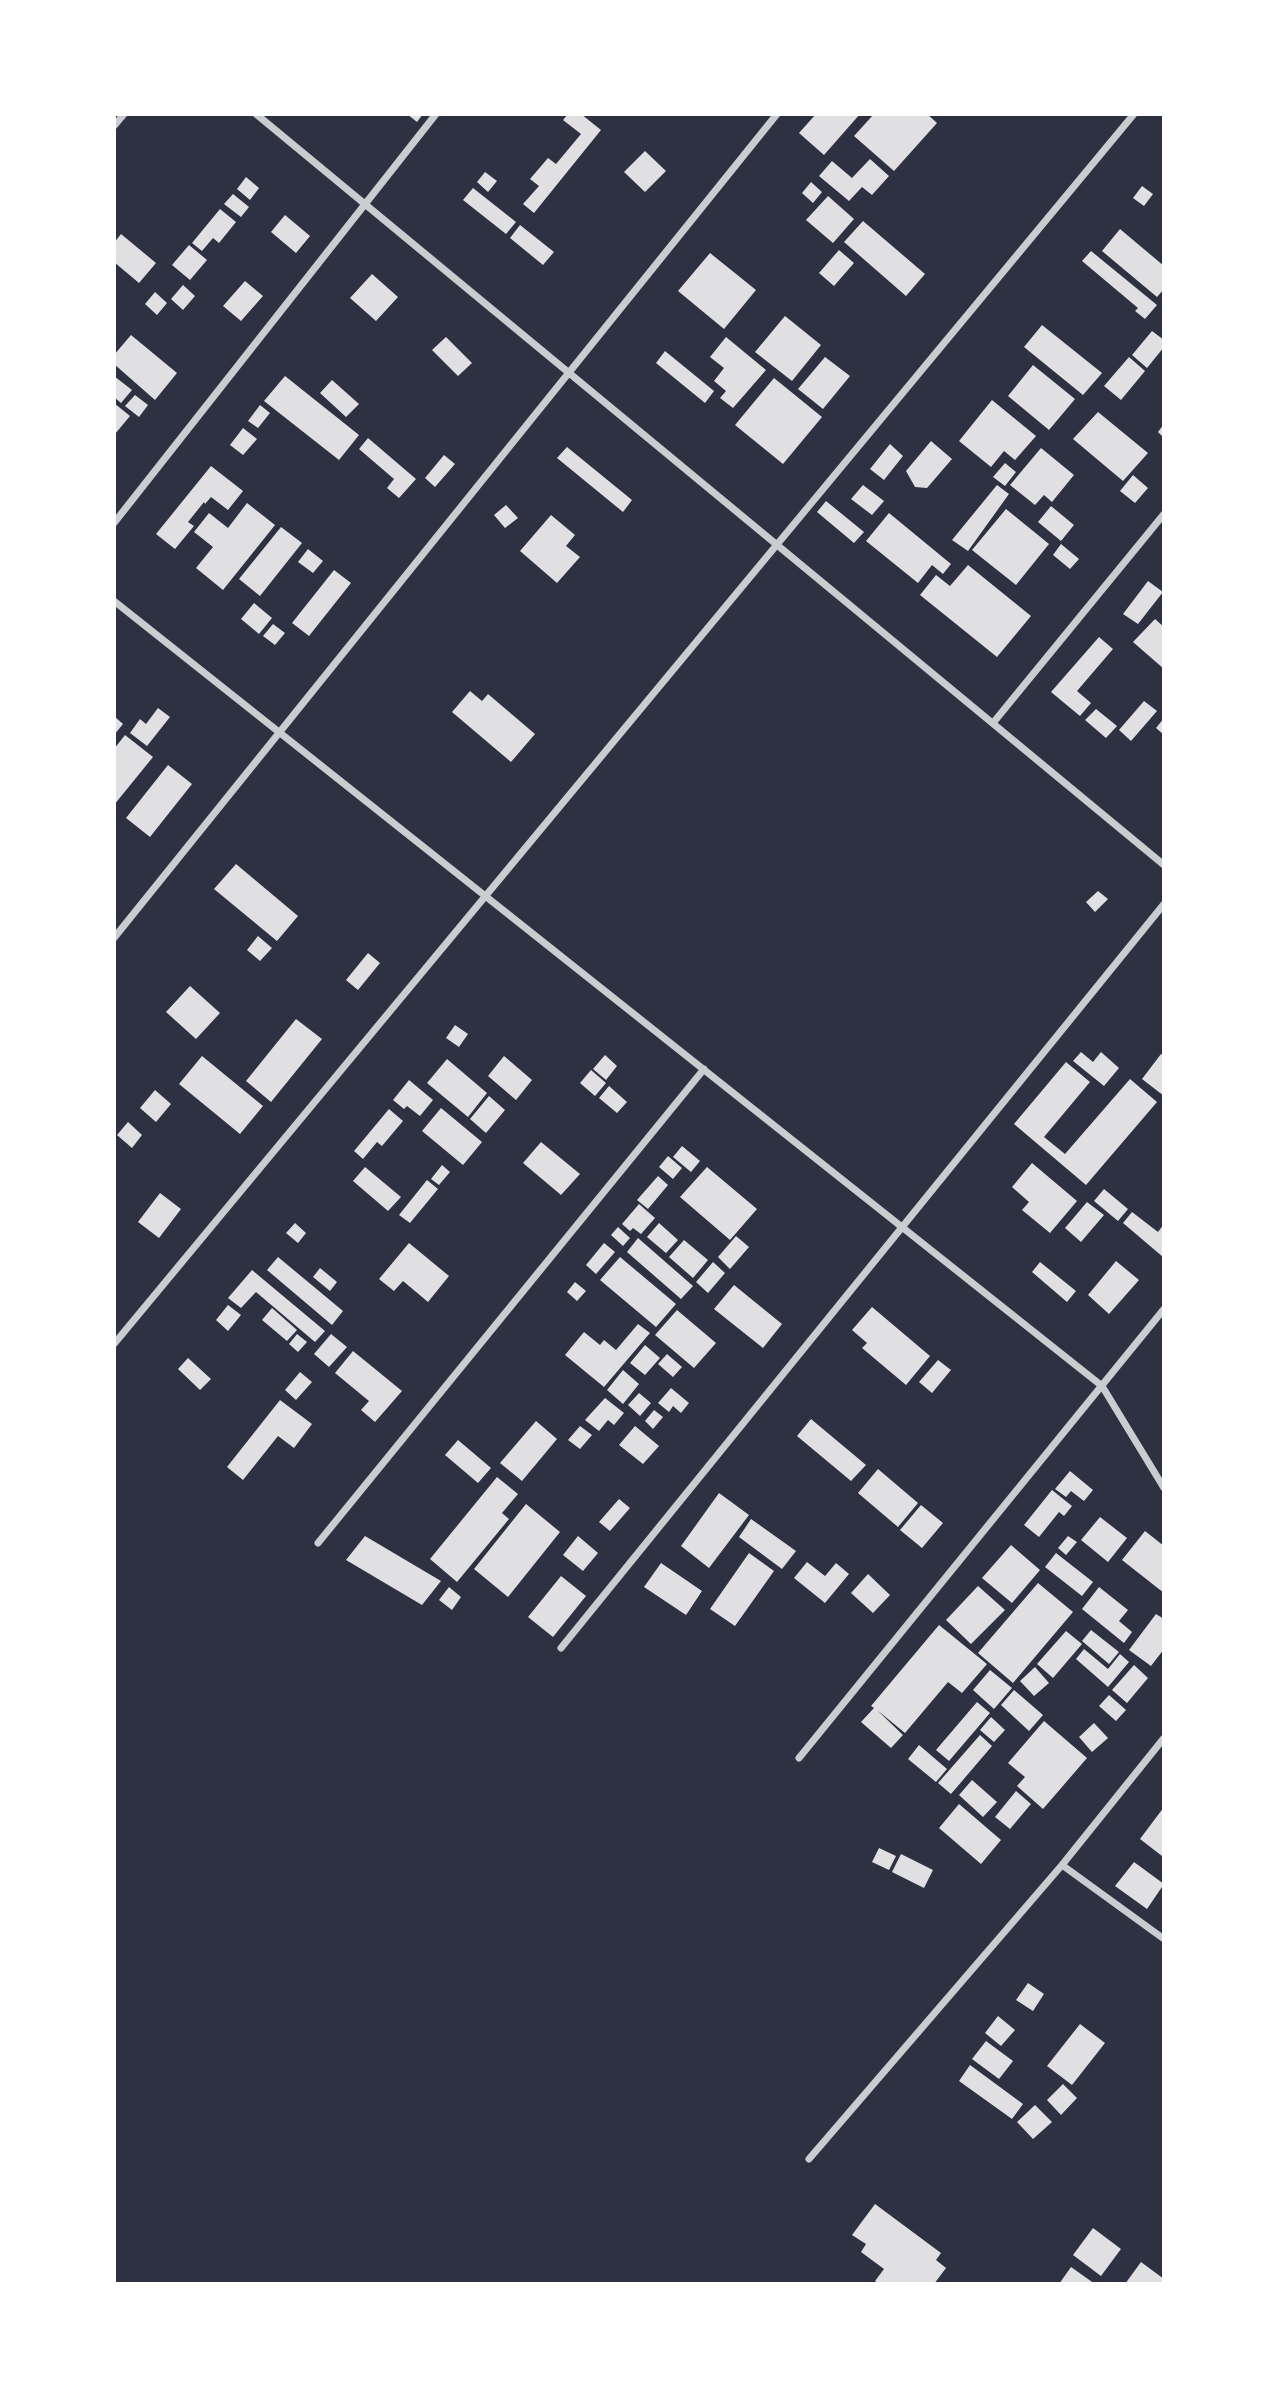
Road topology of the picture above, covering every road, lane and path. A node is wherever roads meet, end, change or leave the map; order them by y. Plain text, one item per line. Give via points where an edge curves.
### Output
1 (124, 114) edge
2 (256, 114) edge
3 (436, 114) edge
4 (777, 114) edge
5 (1134, 114) edge
6 (114, 126) edge
7 (365, 204) junction
8 (569, 373) junction
9 (1164, 514) edge
10 (114, 523) edge
11 (777, 544) junction
12 (114, 601) edge
13 (993, 723) junction
14 (279, 732) junction
15 (1164, 865) edge
16 (485, 895) junction
17 (1164, 904) edge
18 (114, 938) edge
19 (704, 1069) junction
20 (902, 1227) junction
21 (1164, 1309) edge
22 (114, 1344) edge
23 (1102, 1386) junction
24 (1164, 1488) edge
25 (318, 1544) dead end
26 (561, 1648) dead end
27 (1164, 1738) edge
28 (799, 1758) dead end
29 (1062, 1865) junction
30 (1164, 1939) edge
31 (809, 2160) dead end

1 - 6 street
2 - 7 street
3 - 7 street
4 - 8 street
5 - 11 street
7 - 8 street
7 - 10 street
8 - 11 street
8 - 14 street
9 - 13 street
11 - 13 street
11 - 16 street
12 - 14 street
13 - 15 street
14 - 16 street
14 - 18 street
16 - 19 street
16 - 22 street
17 - 20 street
19 - 20 street
19 - 25 street
20 - 23 street
20 - 26 street
21 - 23 street
23 - 24 street
23 - 28 street
27 - 29 street
29 - 30 street
29 - 31 street

